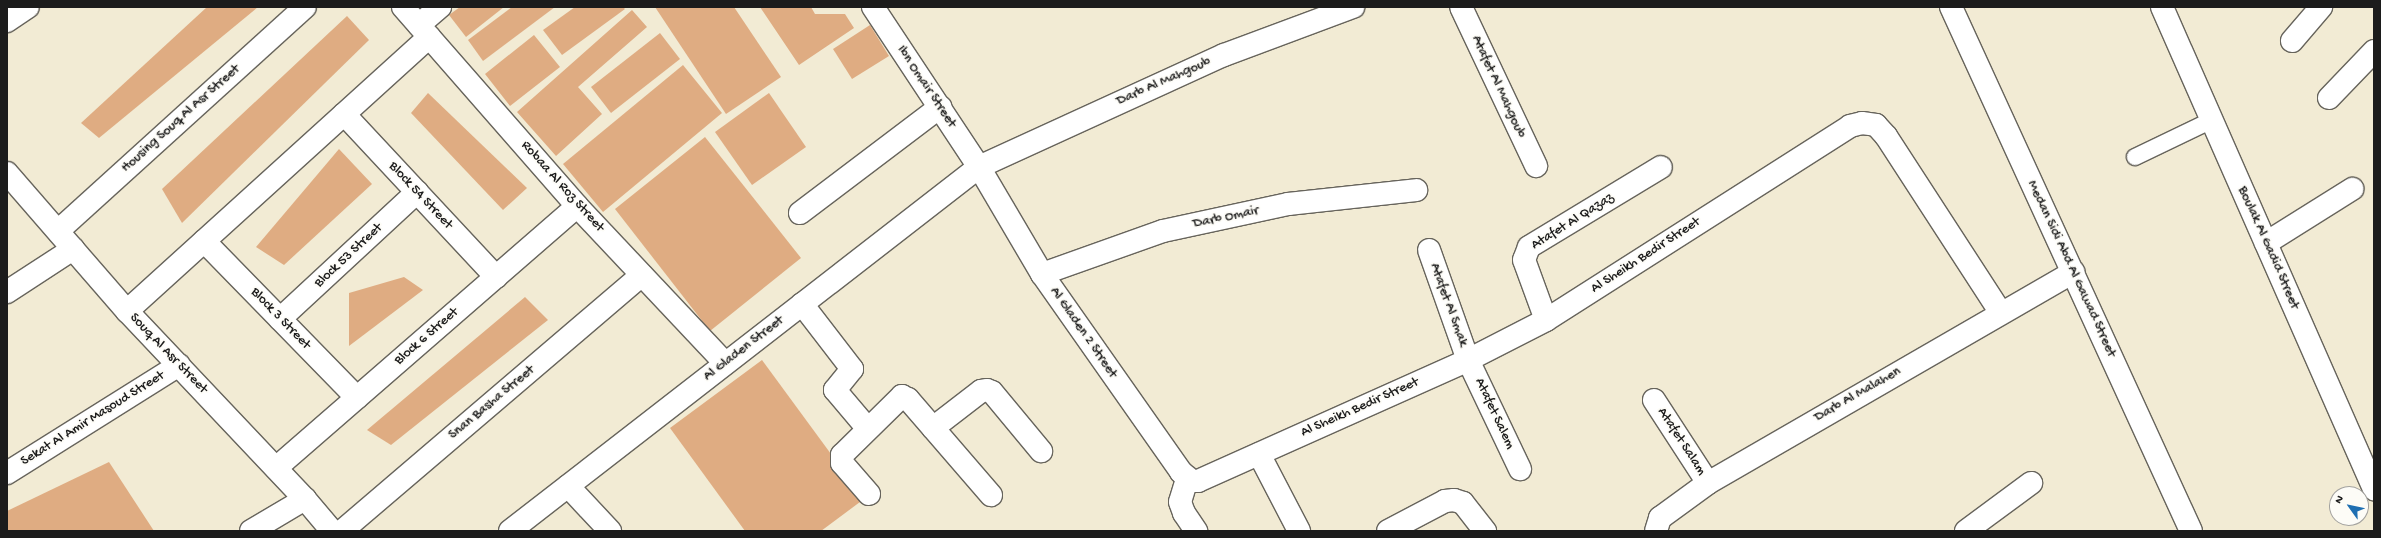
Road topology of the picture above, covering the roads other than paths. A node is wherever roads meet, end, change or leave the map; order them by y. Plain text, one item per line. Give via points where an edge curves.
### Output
1 (28, 7) edge
2 (305, 7) edge
3 (403, 7) edge
4 (440, 7) edge
5 (873, 7) edge
6 (1353, 7) edge
7 (1460, 7) edge
8 (1951, 7) edge
9 (2162, 7) edge
10 (2322, 7) edge
11 (1309, 14) edge
12 (7, 21) edge
13 (424, 31) junction
14 (2292, 42) dead end
15 (2374, 51) edge
16 (2329, 98) dead end
17 (940, 107) junction
18 (344, 114) junction
19 (2212, 120) junction
20 (2135, 157) dead end
21 (1536, 166) dead end
22 (979, 167) junction
23 (1661, 167) dead end
24 (7, 173) edge
25 (2352, 189) dead end
26 (1416, 190) dead end
27 (417, 192) junction
28 (577, 206) junction
29 (800, 212) dead end
30 (58, 231) junction
31 (204, 241) junction
32 (2266, 243) junction
33 (74, 249) junction
34 (1429, 250) dead end
35 (2073, 272) junction
36 (1042, 274) junction
37 (642, 275) junction
38 (496, 278) junction
39 (7, 292) edge
40 (802, 304) junction
41 (127, 311) junction
42 (2001, 313) junction
43 (280, 319) junction
44 (1546, 320) junction
45 (1468, 360) junction
46 (725, 363) junction
47 (179, 364) junction
48 (357, 398) junction
49 (1654, 400) dead end
50 (933, 428) junction
51 (868, 429) junction
52 (1041, 451) dead end
53 (1259, 454) junction
54 (276, 468) junction
55 (1520, 469) dead end
56 (7, 473) edge
57 (1195, 478) junction
58 (1708, 483) junction
59 (2031, 483) dead end
60 (568, 486) junction
61 (2374, 489) edge
62 (869, 494) dead end
63 (991, 495) dead end
64 (305, 499) junction
65 (251, 531) edge
66 (332, 531) edge
67 (342, 531) edge
68 (510, 531) edge
69 (610, 531) edge
70 (1196, 531) edge
71 (1299, 531) edge
72 (1388, 531) edge
73 (1485, 531) edge
74 (1656, 531) edge
75 (1966, 531) edge
76 (2191, 531) edge

1 - 12 street
2 - 30 street, Housing Souq Al Asr Street
3 - 13 street, Robaa Al Roz Street
4 - 13 street
5 - 17 street, Ibn Omair Street
6 - 11 street, Darb Al Mahgoub
7 - 21 street, Atafet Al Mahgoub
8 - 35 street, Medan Sidi Abd Al Gawad Street
9 - 19 street, Boulak Al Gadid Street
10 - 14 street
11 - 22 street, Darb Al Mahgoub
13 - 18 street
13 - 28 street, Robaa Al Roz Street
15 - 16 street
17 - 22 street, Ibn Omair Street
17 - 29 street
18 - 27 street, Block 54 Street
18 - 31 street
19 - 20 lane
19 - 32 street, Boulak Al Gadid Street
22 - 36 street, Al Gladen 2 Street
22 - 40 street, Al Gladen Street
23 - 44 street, Atafet Al Qazaz via 1529,247 1524,260
24 - 30 street, Souq Al Asr Street
25 - 32 street
26 - 36 street, Darb Omair via 1288,204 1163,231
27 - 38 street, Block 54 Street
27 - 43 street, Block 53 Street
28 - 37 street, Robaa Al Roz Street
28 - 38 street, Block 6 Street
30 - 33 street, Souq Al Asr Street
31 - 41 street
31 - 43 street, Block 3 Street
32 - 61 street, Boulak Al Gadid Street
33 - 39 street
33 - 41 street, Souq Al Asr Street
34 - 45 street, Atafet Al Smak
35 - 42 street, Darb Al Malahen
35 - 76 street, Medan Sidi Abd Al Gawad Street
36 - 57 street, Al Gladen 2 Street
37 - 46 street, Robaa Al Roz Street
37 - 67 street, Snan Basha Street
38 - 48 street, Block 6 Street
40 - 46 street, Al Gladen Street
40 - 51 street via 852,369 835,390
41 - 47 street, Souq Al Asr Street
42 - 44 street, Al Sheikh Bedir Street via 1886,136 1876,125 1862,123 1850,126
42 - 58 street, Darb Al Malahen
43 - 48 street, Block 3 Street
44 - 45 street, Al Sheikh Bedir Street
45 - 53 street, Al Sheikh Bedir Street
45 - 55 street, Atafet Salem
46 - 60 street, Al Gladen Street
47 - 54 street, Souq Al Asr Street
47 - 56 street, Sekat Al Amir Masoud Street
48 - 54 street, Block 6 Street
49 - 58 street, Atafet Salam
50 - 51 street via 908,399 902,396
50 - 52 street via 981,391 987,390
50 - 63 street
51 - 62 street via 841,459
53 - 57 street, Al Sheikh Bedir Street
53 - 71 street
54 - 64 street, Souq Al Asr Street
57 - 70 street via 1180,502 1184,514
58 - 74 street, Darb Al Malahen via 1660,518
59 - 75 street
60 - 68 street, Al Gladen Street
60 - 69 street
64 - 65 street
64 - 66 street, Souq Al Asr Street
72 - 73 street via 1445,501 1454,500 1463,503

